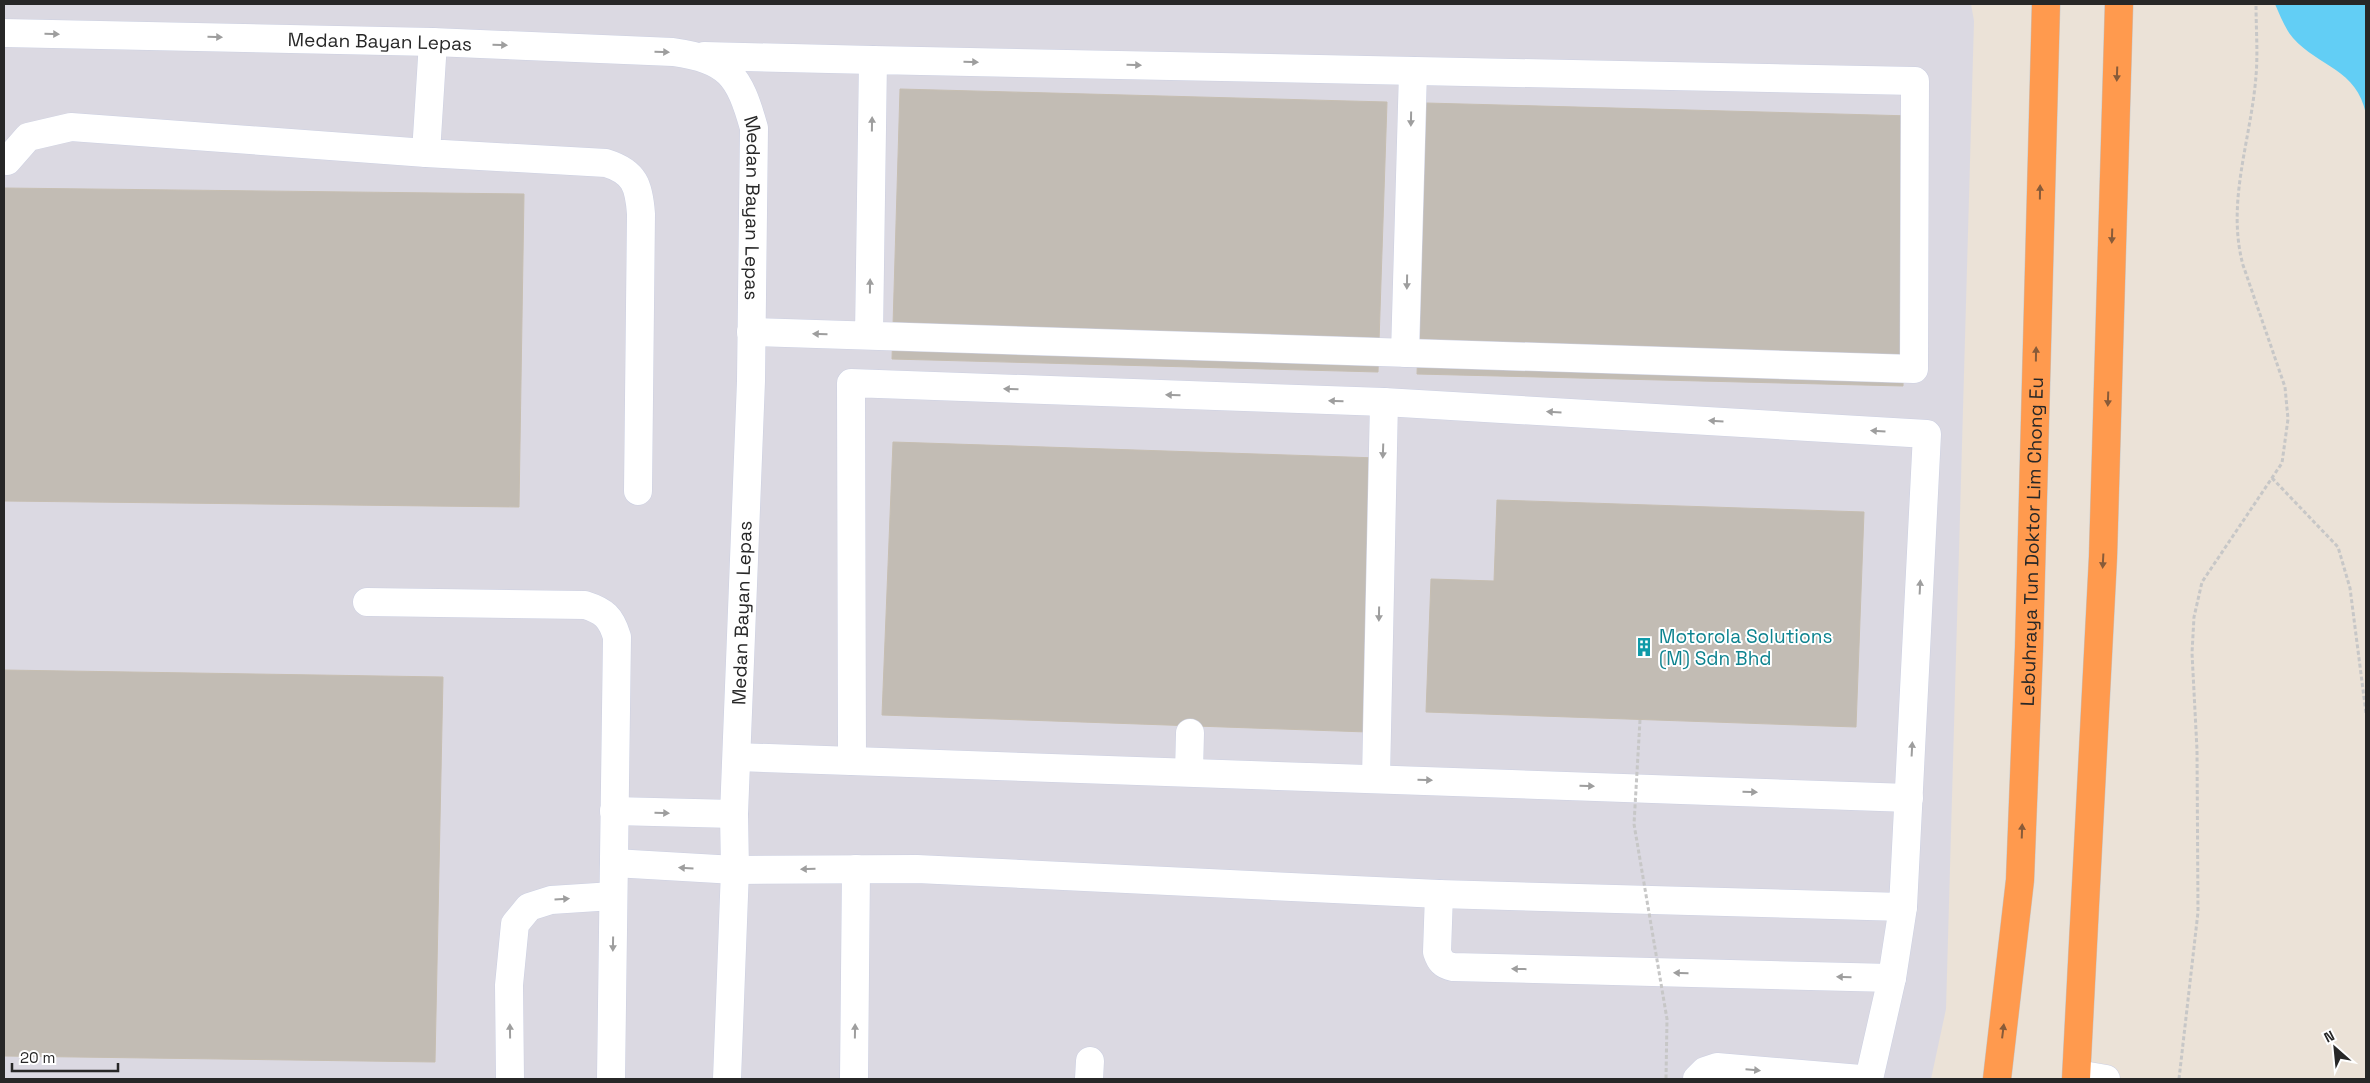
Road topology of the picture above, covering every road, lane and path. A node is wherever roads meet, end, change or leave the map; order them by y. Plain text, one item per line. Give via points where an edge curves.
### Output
1 (2046, 4) edge
2 (2256, 4) edge
3 (2119, 14) edge
4 (4, 33) edge
5 (433, 42) junction
6 (701, 56) junction
7 (873, 60) junction
8 (1412, 71) junction
9 (426, 154) junction
10 (7, 161) dead end
11 (751, 332) junction
12 (869, 335) junction
13 (1406, 353) junction
14 (1384, 402) junction
15 (2272, 478) junction
16 (638, 491) dead end
17 (367, 602) dead end
18 (2366, 713) edge
19 (1640, 720) dead end
20 (1190, 733) dead end
21 (737, 757) junction
22 (852, 761) junction
23 (1189, 772) junction
24 (1376, 778) junction
25 (1909, 798) junction
26 (614, 811) junction
27 (734, 814) junction
28 (614, 863) junction
29 (735, 870) junction
30 (856, 870) junction
31 (1439, 894) junction
32 (613, 896) junction
33 (1903, 906) junction
34 (1892, 978) junction
35 (2076, 1077) edge
36 (510, 1079) edge
37 (611, 1079) edge
38 (728, 1079) edge
39 (854, 1079) edge
40 (1666, 1079) edge
41 (1697, 1079) edge
42 (1861, 1079) edge
43 (1870, 1079) edge
44 (1997, 1079) edge
45 (2106, 1079) edge
46 (2179, 1079) edge

44 -> 1 highway, Lebuhraya Tun Doktor Lim Chong Eu via 2020,880
2 - 15 path via 2256,76 2235,217 2243,265 2285,386 2288,419 2282,463
3 -> 35 highway via 2103,557
4 -> 5 street, Medan Bayan Lepas
5 -> 6 street, Medan Bayan Lepas via 673,52
5 - 9 street
6 - 7 street
6 - 11 street, Medan Bayan Lepas via 728,71 745,98 754,128
7 -> 8 street
12 -> 7 street
8 -> 13 street
8 - 13 street via 1915,81 1914,369
9 - 10 street via 71,127 28,137
9 - 16 street via 606,163 623,168 633,179 640,194 642,214
12 -> 11 street
11 - 21 street, Medan Bayan Lepas
12 - 13 street
14 -> 22 street via 851,383
14 -> 24 street
25 -> 14 street via 1927,434
15 - 18 path via 2338,547 2350,588
15 - 46 path via 2202,582 2194,617 2198,912
17 - 26 street via 584,605 602,610 612,620 617,637
19 - 40 path, bridge via 1634,824 1667,1019
20 - 23 street
21 - 22 street
21 - 27 street, Medan Bayan Lepas
22 - 23 street
23 - 24 street
24 -> 25 street
25 - 33 street
26 -> 27 street
26 - 28 street
27 - 29 street, Medan Bayan Lepas
29 -> 28 street
28 - 32 street
30 -> 29 street
29 - 38 street, Medan Bayan Lepas
30 - 31 street via 917,869
39 -> 30 street
31 - 33 street
34 -> 31 street via 1453,968 1445,966 1437,952
36 -> 32 street via 509,985 516,924 529,907 551,900
32 -> 37 street
33 - 34 street
34 - 43 street
35 - 45 street
41 -> 42 street via 1717,1066

